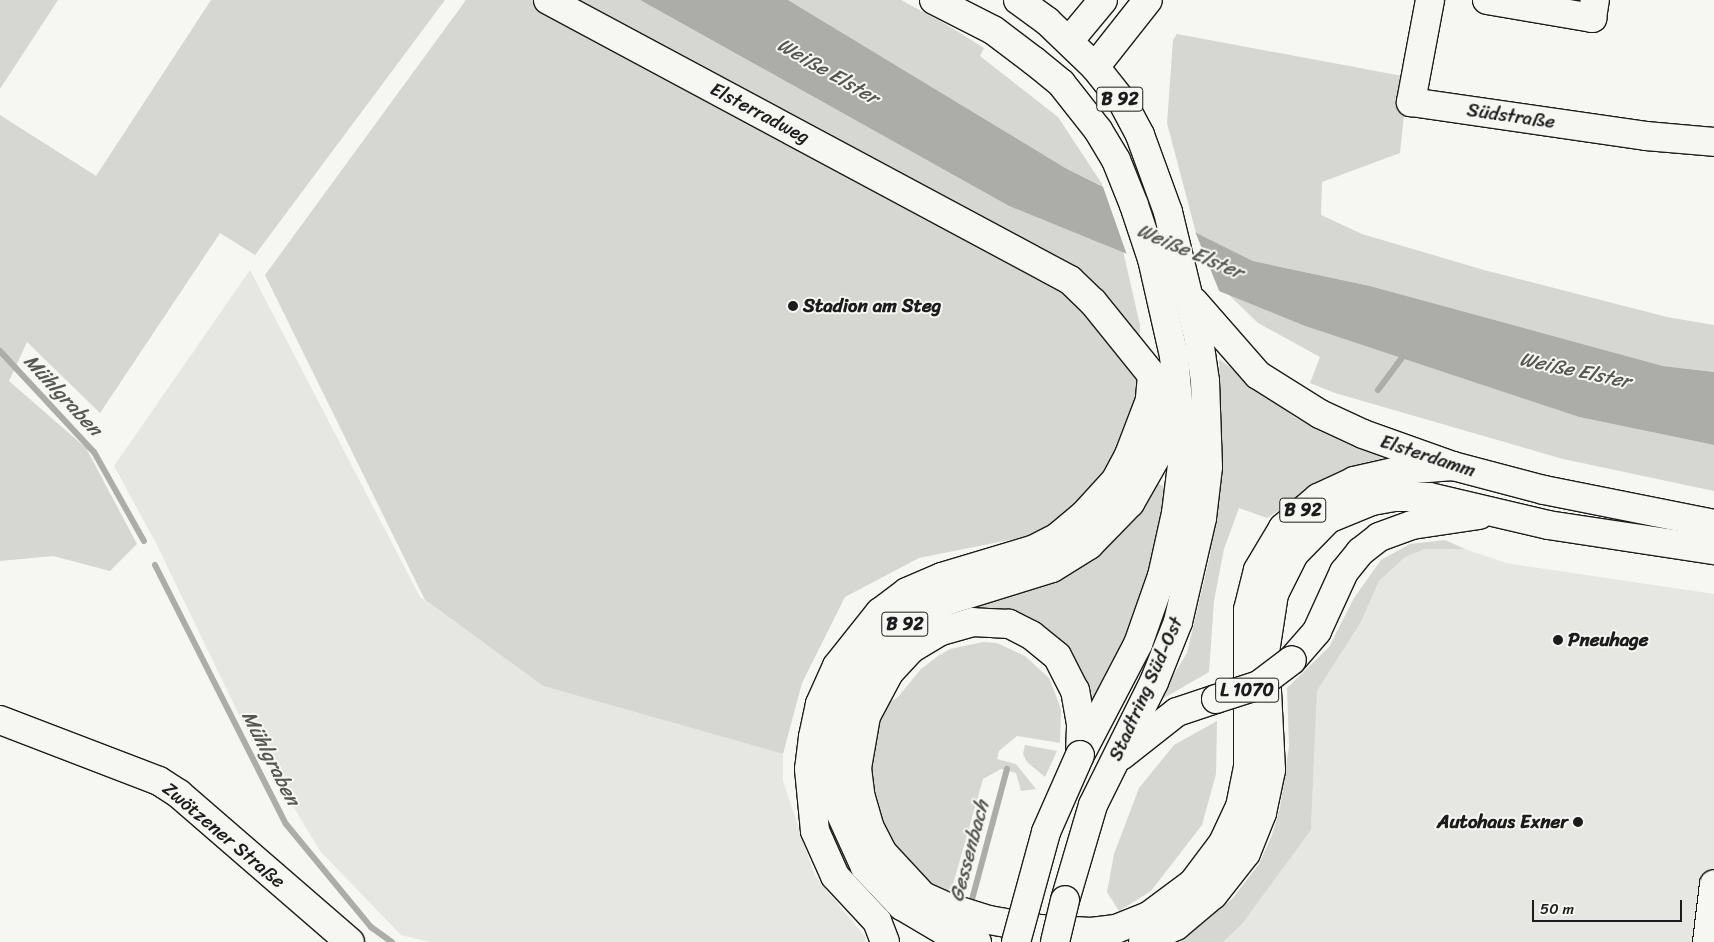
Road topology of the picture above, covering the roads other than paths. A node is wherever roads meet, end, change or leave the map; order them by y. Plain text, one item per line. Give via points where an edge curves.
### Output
1 (548, 0) edge
2 (934, 0) edge
3 (1018, 0) edge
4 (1103, 0) edge
5 (1148, 0) edge
6 (1430, 0) edge
7 (1487, 0) edge
8 (1595, 0) edge
9 (1069, 41) junction
10 (1095, 67) junction
11 (1061, 83) junction
12 (1714, 142) edge
13 (1189, 295) junction
14 (1179, 399) junction
15 (1452, 466) junction
16 (1495, 514) junction
17 (1714, 524) edge
18 (1714, 550) edge
19 (1255, 652) junction
20 (0, 720) edge
21 (1259, 724) junction
22 (1080, 754) junction
23 (1112, 763) junction
24 (1714, 884) edge
25 (948, 920) junction
26 (983, 931) edge
27 (350, 942) edge
28 (885, 942) edge
29 (1016, 942) edge
30 (1055, 942) edge
31 (1143, 942) edge
32 (1707, 942) edge

1 - 28 main road, Elsterradweg via 1070,280 1094,302 1152,375 1150,400 1140,430 1115,481 1058,537 1032,550 942,577 907,592 880,612 837,666 820,704 809,768 815,831 831,868 877,921
2 - 11 main road, B 92 via 998,33
3 - 9 main road, B 92
4 - 9 main road
5 - 10 main road
6 - 12 main road, Südstraße via 1411,102
7 - 8 main road via 1592,18
9 - 10 main road, B 92
9 - 11 main road
10 - 11 main road
10 - 13 main road, B 92 via 1122,101 1140,135 1168,212
11 - 14 main road, B 92 via 1116,160 1134,204 1152,259 1170,334
13 - 15 main road, Elsterdamm via 1231,347 1258,375 1281,392 1320,414
13 - 23 main road, Stadtring Süd-Ost / B 92 via 1205,380 1208,467 1194,564 1178,622 1154,682
14 - 22 main road, Stadtring Süd-Ost / B 92 via 1183,457 1176,513 1162,576 1138,644
14 - 25 main road, B 92 via 1158,454 1130,503 1089,545 1052,568 943,602 918,615 877,652 861,673 846,704 837,736 835,766 839,810 851,841 865,867 902,906
15 - 17 main road, Elsterdamm via 1620,507
15 - 19 main road, B 92 via 1395,471 1354,481 1318,498 1283,528 1258,570 1248,610
16 - 18 main road
16 - 19 main road, B 92 via 1429,498 1395,497 1372,501 1328,520 1309,536 1281,575
16 - 23 main road, bridge via 1412,525 1379,537 1360,552 1344,572 1317,631 1292,660 1259,685 1177,712
19 - 21 main road, L 1070
20 - 27 main road, Zwötzener Straße via 159,781 180,794
21 - 26 main road via 1240,807 1223,843 1192,883 1150,916 1116,928 1091,932 1040,929
21 - 31 main road via 1271,770 1262,812 1246,853 1213,895 1176,926
22 - 25 main road, B 92 via 1081,724 1076,691 1057,656 1009,624 973,622 939,632 911,650 889,673 866,716 857,768 860,794 869,826 883,853
22 - 29 main road, Stadtring Süd-Ost / B 92, bridge via 1046,832
23 - 30 main road, Stadtring Süd-Ost / B 92, bridge via 1080,845
24 - 32 main road
25 - 26 main road

